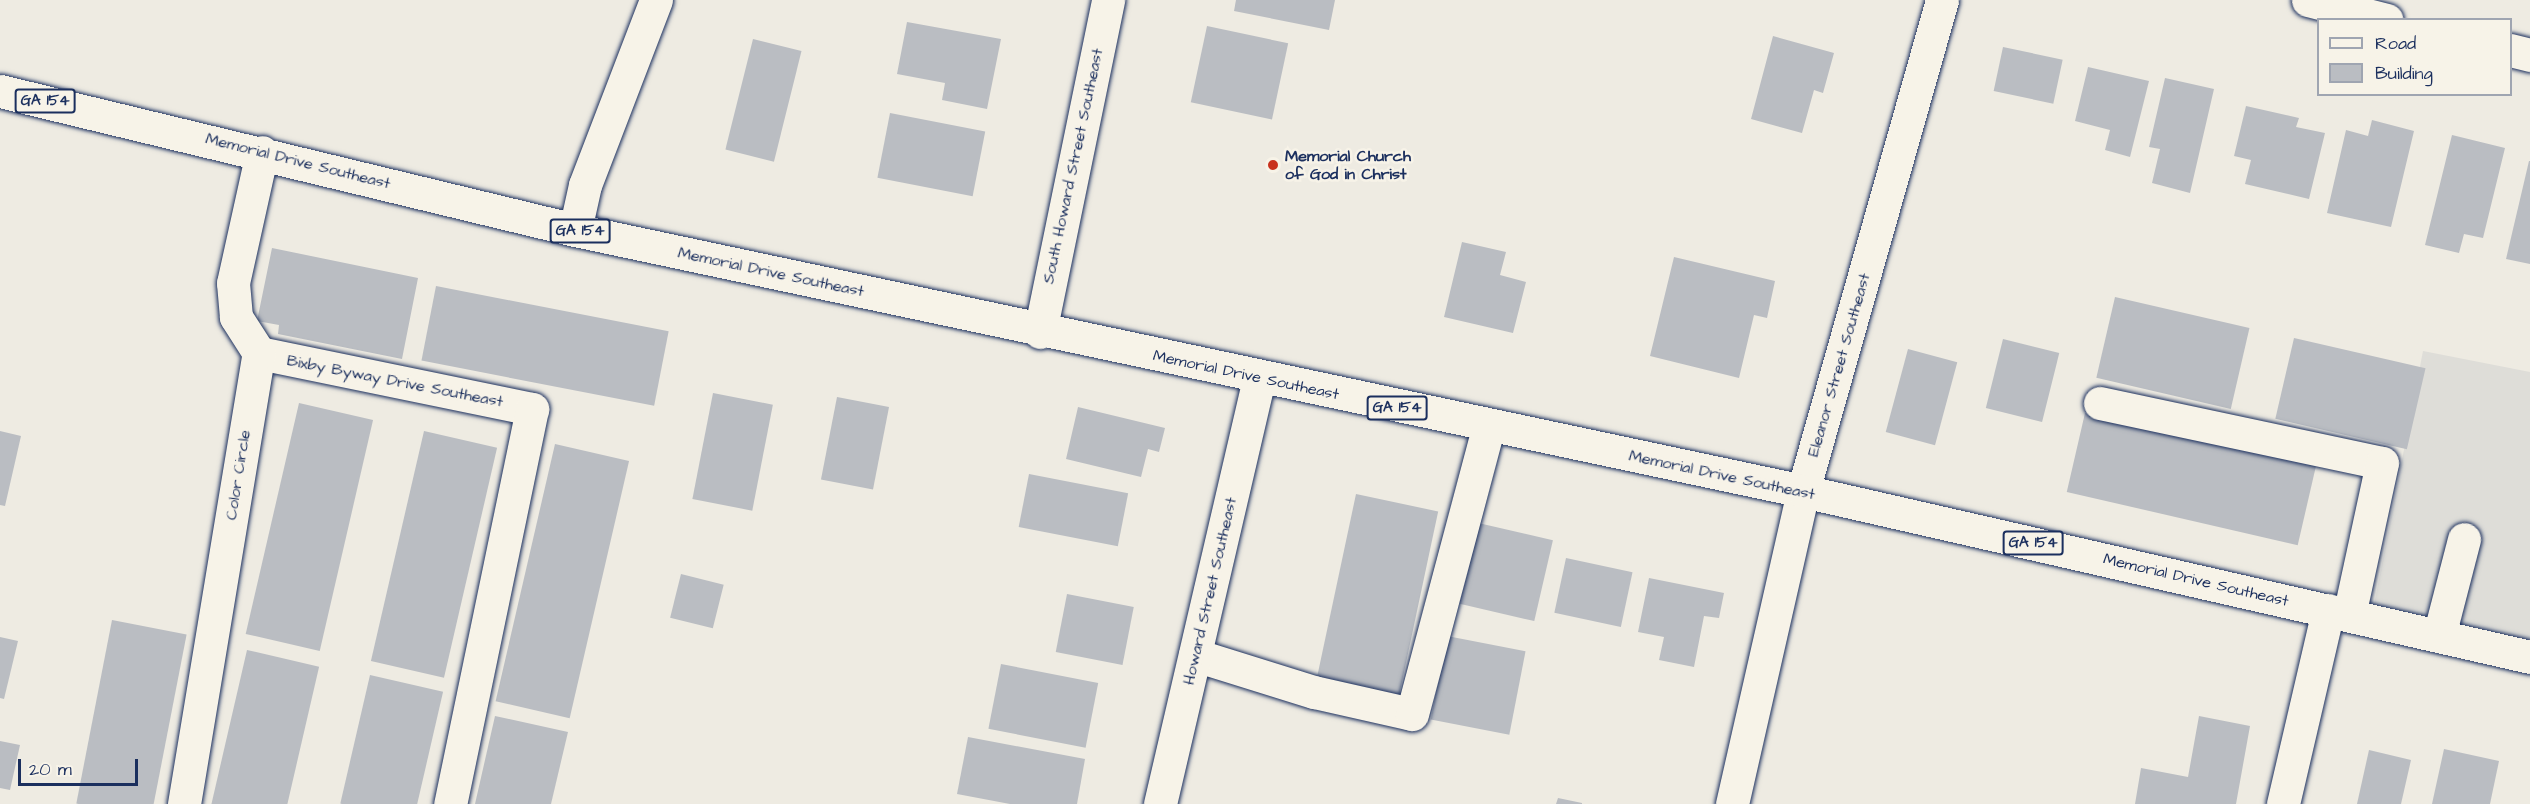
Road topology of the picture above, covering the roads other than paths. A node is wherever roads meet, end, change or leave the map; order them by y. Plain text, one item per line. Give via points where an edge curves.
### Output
1 (656, 0) edge
2 (1108, 0) edge
3 (1942, 0) edge
4 (2308, 0) edge
5 (2379, 18) edge
6 (2512, 50) edge
7 (2530, 55) edge
8 (0, 91) edge
9 (262, 152) junction
10 (575, 230) junction
11 (1040, 332) junction
12 (259, 353) junction
13 (1259, 378) junction
14 (2100, 403) dead end
15 (1488, 428) junction
16 (1803, 491) junction
17 (2464, 539) dead end
18 (2338, 613) junction
19 (2439, 636) junction
20 (1195, 655) junction
21 (2530, 657) edge
22 (184, 804) edge
23 (450, 804) edge
24 (1160, 804) edge
25 (1732, 804) edge
26 (2283, 804) edge

1 - 10 street via 585,185
2 - 11 street, South Howard Street Southeast
3 - 16 street, Eleanor Street Southeast
4 - 5 street
6 - 7 street
8 - 9 street, Memorial Drive Southeast / GA 154
9 - 10 street, Memorial Drive Southeast / GA 154
9 - 12 street via 233,283 236,317
10 - 11 street, Memorial Drive Southeast / GA 154
11 - 13 street, Memorial Drive Southeast / GA 154
12 - 22 street, Color Circle
12 - 23 street, Bixby Byway Drive Southeast via 532,409
13 - 15 street, Memorial Drive Southeast / GA 154
13 - 20 street, Howard Street Southeast
14 - 18 street via 2382,463
15 - 16 street, Memorial Drive Southeast / GA 154
15 - 20 street via 1412,714 1314,692
16 - 18 street, Memorial Drive Southeast / GA 154
16 - 25 street, Eleanor Street Southeast
17 - 19 street
18 - 19 street, Memorial Drive Southeast / GA 154
18 - 26 street
19 - 21 street, Memorial Drive Southeast / GA 154
20 - 24 street, Howard Street Southeast

